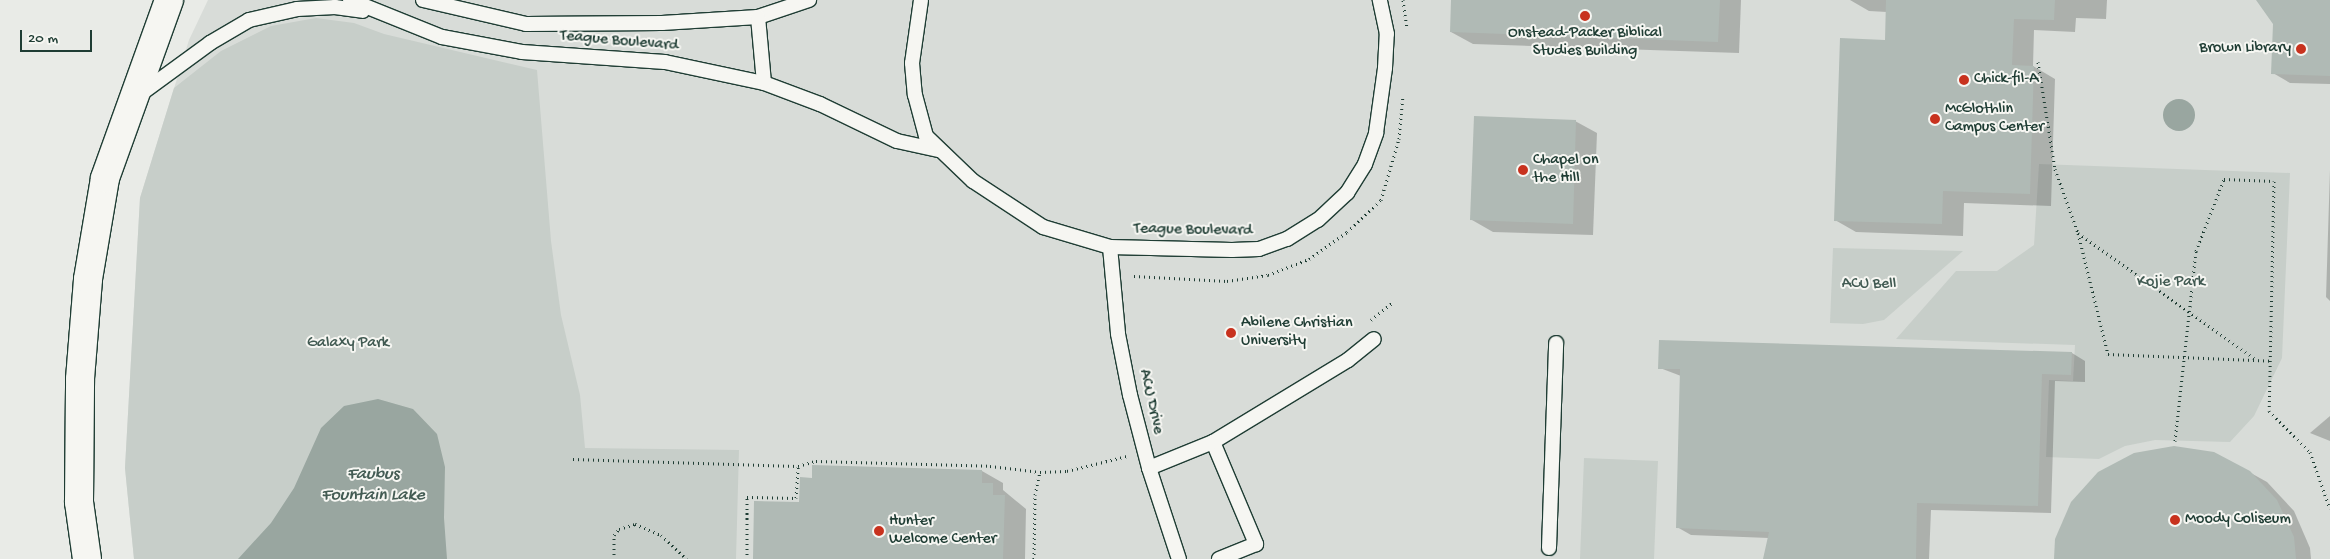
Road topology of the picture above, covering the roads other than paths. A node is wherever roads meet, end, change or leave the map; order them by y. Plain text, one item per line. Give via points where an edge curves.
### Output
1 (169, 0) edge
2 (350, 0) edge
3 (423, 0) edge
4 (809, 0) edge
5 (921, 0) edge
6 (1380, 0) edge
7 (379, 13) junction
8 (758, 17) junction
9 (764, 83) junction
10 (132, 99) junction
11 (938, 150) junction
12 (1110, 247) junction
13 (1374, 339) dead end
14 (1556, 343) dead end
15 (1213, 442) junction
16 (1149, 468) junction
17 (1549, 548) dead end
18 (87, 559) edge
19 (1179, 559) edge
20 (1219, 559) edge

1 - 10 main road
2 - 7 lane, Teague Boulevard
3 - 8 lane, Teague Boulevard via 526,24 662,23
4 - 8 lane, Teague Boulevard
5 - 11 lane, Teague Boulevard via 912,63 915,95 926,136
6 - 12 lane, Teague Boulevard via 1387,34 1376,133 1365,164 1347,193 1318,220 1287,239 1259,249
7 - 9 lane, Teague Boulevard via 442,37 522,52 665,62
7 - 10 lane via 334,7 297,9 249,20 210,43
8 - 9 lane
9 - 11 lane, Teague Boulevard via 820,104 897,141
10 - 18 main road via 105,178 88,280 80,379 79,492
11 - 12 lane, Teague Boulevard via 974,181 1043,227
12 - 16 lane, ACU Drive via 1118,334
13 - 15 lane via 1348,360
14 - 17 lane
15 - 16 lane
15 - 20 lane via 1256,544
16 - 19 lane, ACU Drive

